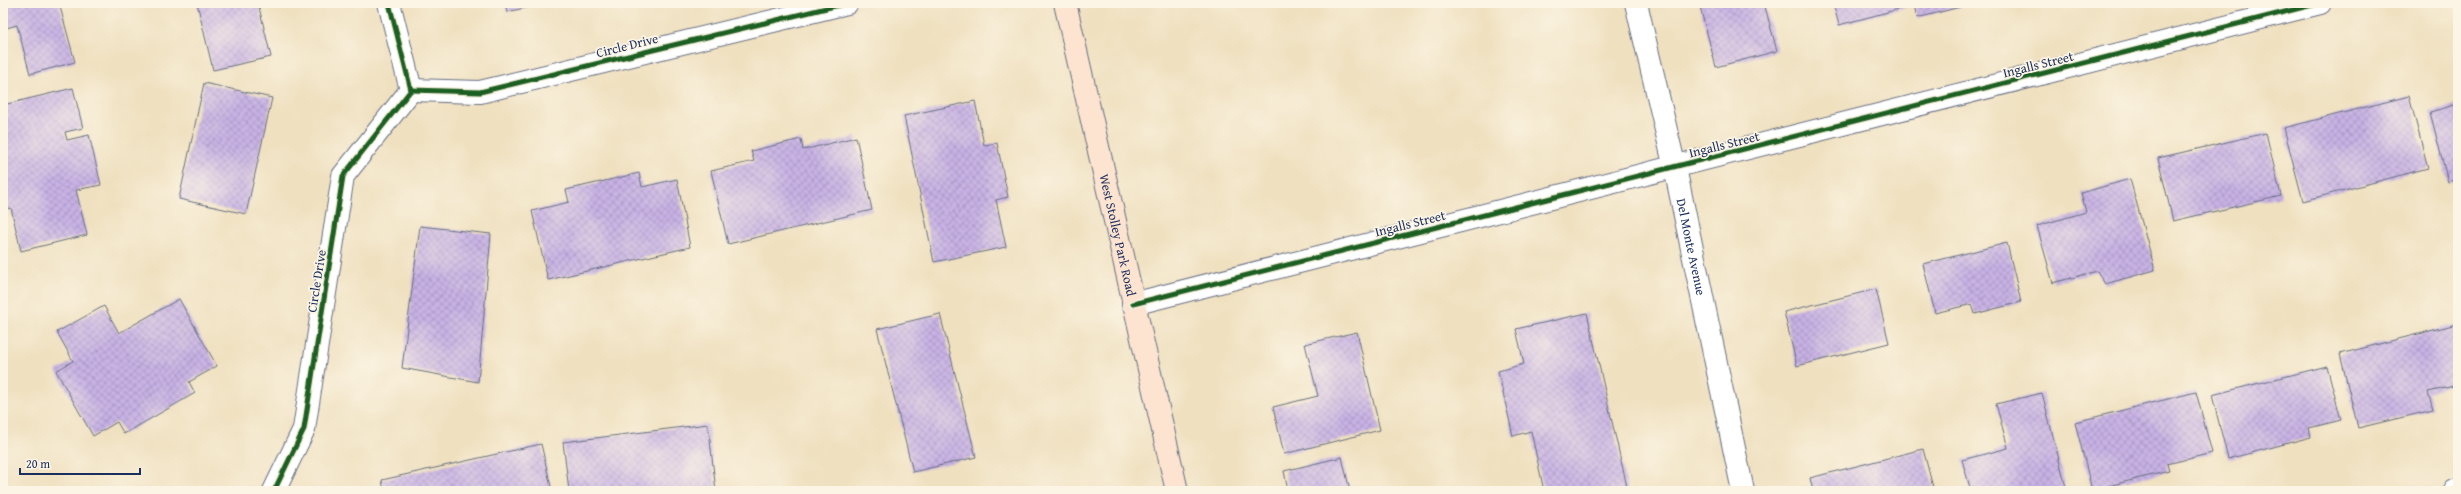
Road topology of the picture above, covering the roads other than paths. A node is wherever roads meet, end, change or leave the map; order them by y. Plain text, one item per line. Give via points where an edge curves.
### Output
1 (389, 3) edge
2 (846, 3) edge
3 (1065, 3) edge
4 (1636, 3) edge
5 (2320, 3) edge
6 (411, 90) junction
7 (1675, 168) junction
8 (1133, 304) junction
9 (274, 491) edge
10 (1177, 491) edge
11 (1744, 491) edge

1 - 6 street
2 - 6 street, Circle Drive via 480,92
3 - 8 main road, West Stolley Park Road
4 - 7 street, Del Monte Avenue
5 - 7 street, Ingalls Street
6 - 9 street, Circle Drive via 343,176 304,429
7 - 8 street, Ingalls Street
7 - 11 street, Del Monte Avenue
8 - 10 main road, West Stolley Park Road

